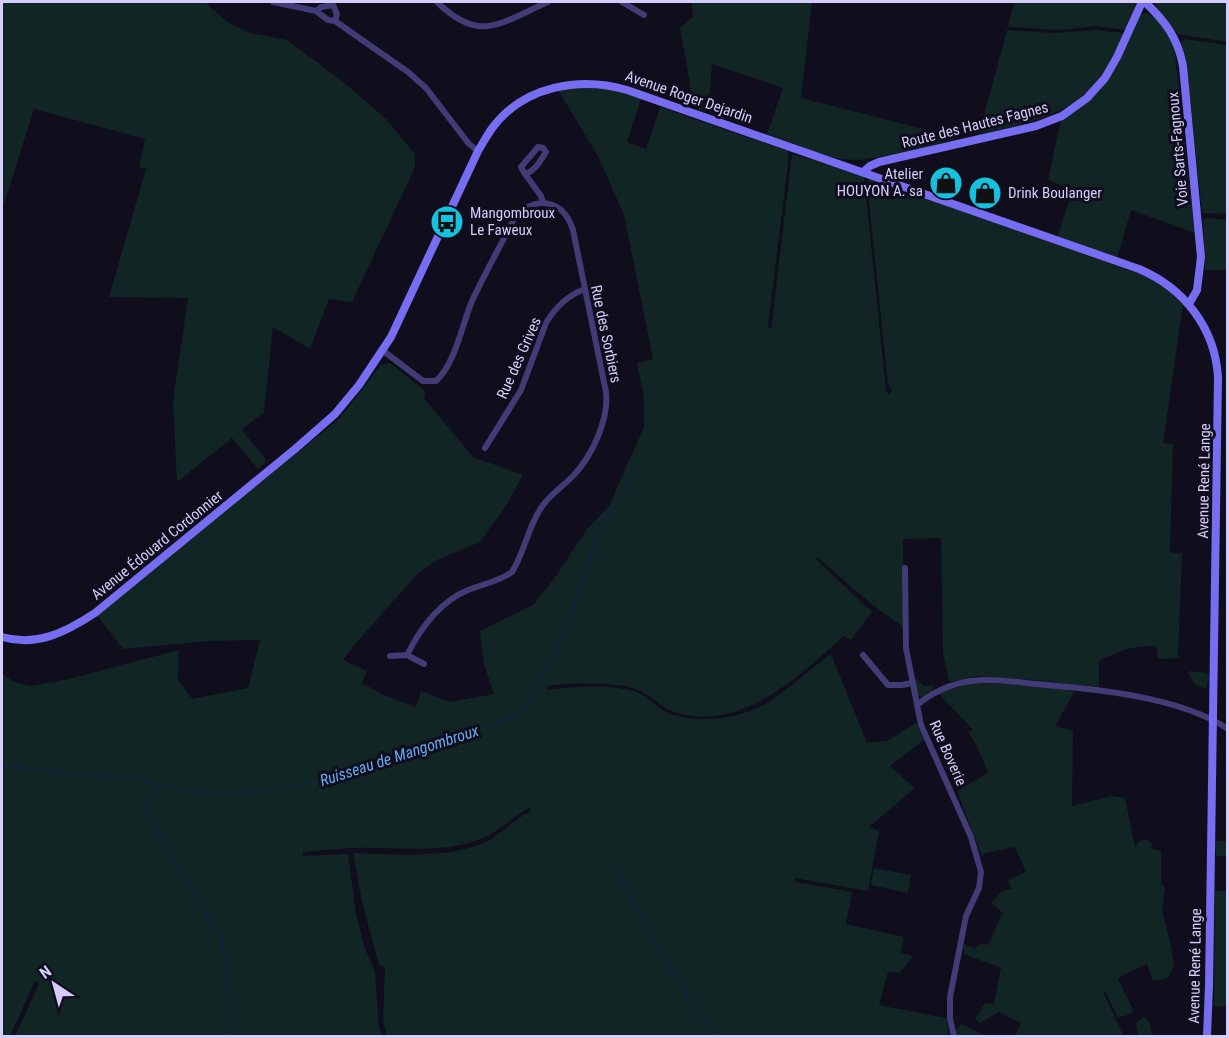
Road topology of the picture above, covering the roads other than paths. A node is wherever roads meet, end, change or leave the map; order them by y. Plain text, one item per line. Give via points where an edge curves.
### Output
1 (273, 2) edge
2 (437, 2) edge
3 (548, 2) edge
4 (622, 2) edge
5 (1144, 2) edge
6 (336, 3) edge
7 (316, 11) junction
8 (644, 15) dead end
9 (335, 21) junction
10 (478, 151) junction
11 (846, 166) joint
12 (863, 172) junction
13 (525, 174) dead end
14 (543, 202) junction
15 (585, 289) junction
16 (1189, 304) junction
17 (382, 350) junction
18 (314, 434) joint
19 (485, 448) dead end
20 (905, 568) dead end
21 (2, 637) edge
22 (406, 655) junction
23 (863, 655) dead end
24 (390, 656) dead end
25 (424, 664) dead end
26 (912, 683) junction
27 (917, 705) junction
28 (1214, 720) junction
29 (1227, 729) edge
30 (954, 1036) edge
31 (1207, 1036) edge

1 - 7 street
2 - 3 street via 469,25 483,26 496,25
4 - 8 street
5 - 12 main road, Route des Hautes Fagnes via 1106,78 1062,116 1025,129 879,162
5 - 16 main road, Voie Sarts-Fagnoux via 1174,35 1183,66 1201,257 1197,290
6 - 7 street
6 - 9 street
7 - 9 street
9 - 10 street via 426,88
10 - 11 main road, Avenue Roger Dejardin via 494,126 526,99 557,86 594,83 627,90
10 - 17 main road, Avenue Roger Dejardin
11 - 12 main road, Avenue René Lange
12 - 16 main road, Avenue René Lange via 1148,273
13 - 14 street, Rue des Sorbiers
14 - 15 street, Rue des Sorbiers via 558,207 571,221
14 - 17 street via 523,208 515,218 473,300 442,376 436,381 423,381
15 - 19 street, Rue des Grives via 574,292 546,323 521,390
15 - 22 street, Rue des Sorbiers via 607,400 591,451 574,475 544,503 512,572 447,602 436,611
16 - 28 main road, Avenue René Lange via 1210,340 1218,377
17 - 18 main road, Avenue Roger Dejardin via 359,385
18 - 21 main road, Avenue Édouard Cordonnier via 74,627 23,641
20 - 26 street via 906,648
22 - 24 street
22 - 25 street
23 - 26 street via 888,685
26 - 27 street
27 - 28 street, Rue Boverie via 949,686 969,681 1002,681 1132,696
27 - 30 street, Rue Boverie via 921,725 972,837 981,872 966,916 950,997
28 - 29 street, Rue Boverie
28 - 31 main road, Avenue René Lange

